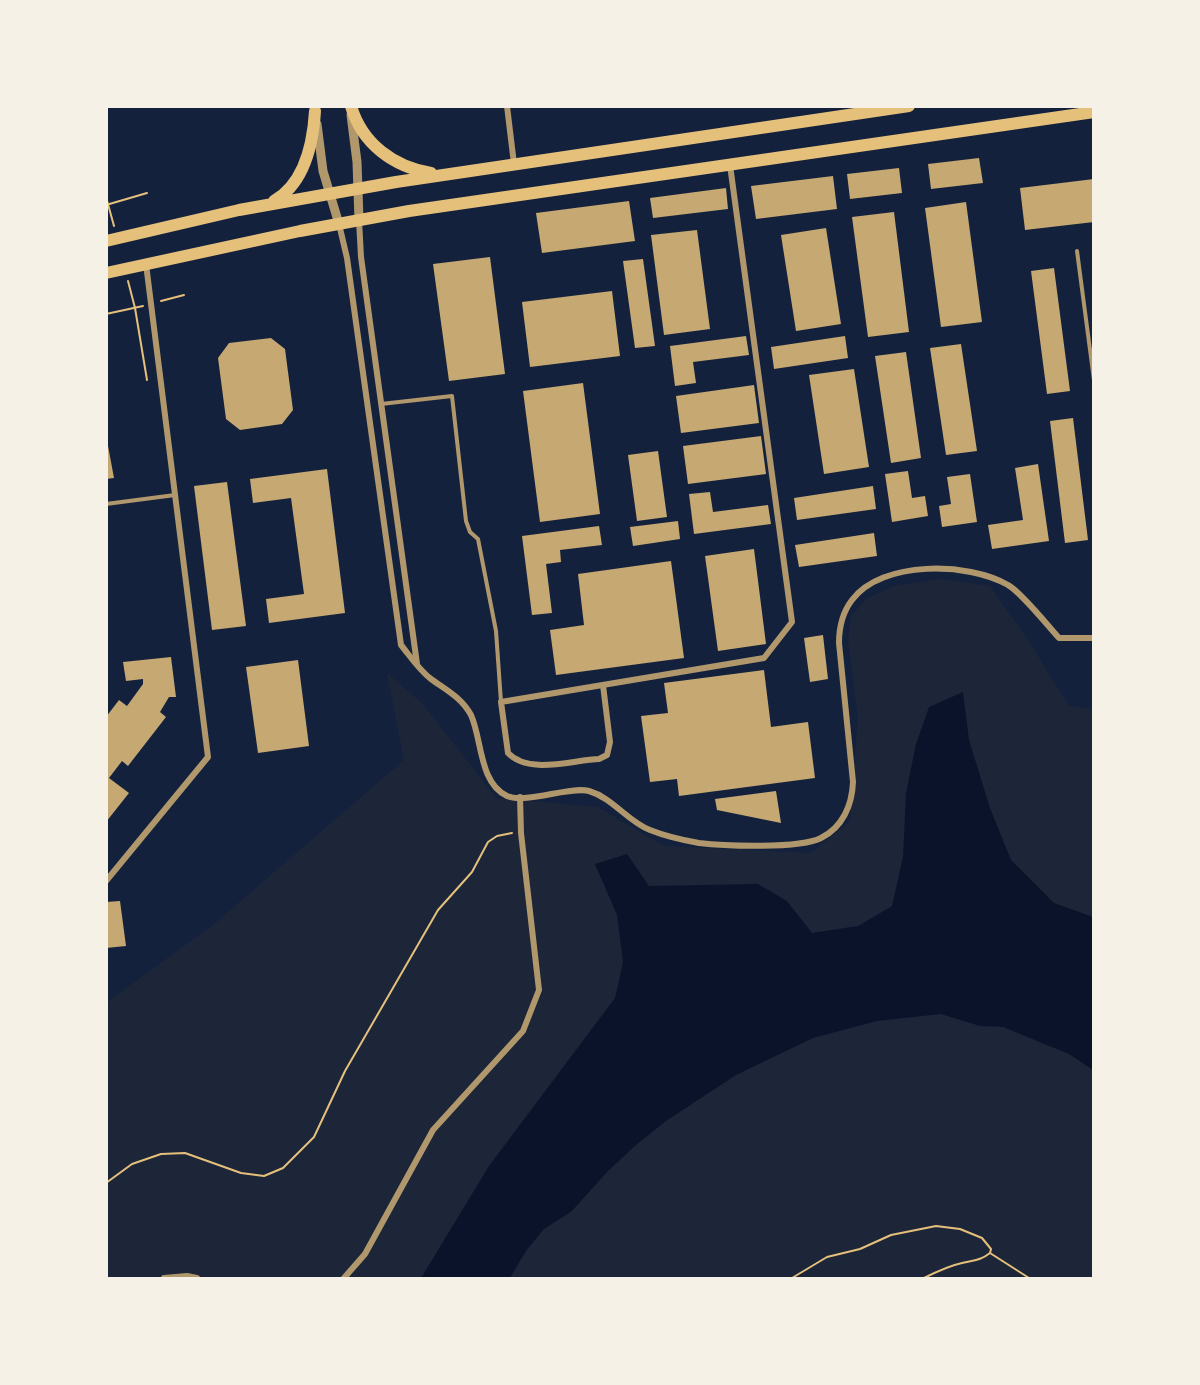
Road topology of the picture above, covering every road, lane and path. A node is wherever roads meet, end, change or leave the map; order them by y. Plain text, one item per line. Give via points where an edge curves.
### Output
1 (351, 106) edge
2 (507, 106) edge
3 (909, 106) edge
4 (315, 109) edge
5 (1094, 112) edge
6 (730, 164) junction
7 (514, 165) junction
8 (450, 174) junction
9 (358, 189) junction
10 (147, 193) dead end
11 (330, 193) junction
12 (106, 196) edge
13 (108, 204) edge
14 (268, 204) junction
15 (359, 220) junction
16 (339, 224) junction
17 (115, 227) dead end
18 (106, 241) edge
19 (1077, 251) dead end
20 (146, 264) junction
21 (106, 273) edge
22 (126, 274) dead end
23 (135, 308) junction
24 (106, 314) edge
25 (147, 380) dead end
26 (1094, 380) edge
27 (381, 404) junction
28 (175, 495) junction
29 (106, 504) edge
30 (1094, 638) edge
31 (417, 664) junction
32 (603, 685) junction
33 (501, 702) junction
34 (520, 797) junction
35 (521, 832) junction
36 (106, 881) edge
37 (106, 1183) edge
38 (990, 1253) junction
39 (164, 1278) edge
40 (197, 1278) edge
41 (344, 1278) edge
42 (792, 1278) edge
43 (924, 1278) edge
44 (1029, 1278) edge

1 - 8 main road via 368,138 391,159 418,171
1 - 9 street
2 - 7 street
3 - 7 main road
4 - 11 street via 323,171
4 - 14 main road via 308,158 288,191
5 - 6 main road
6 - 15 main road
6 - 32 street via 792,622 764,658
7 - 8 main road
8 - 9 main road
9 - 11 main road
9 - 15 street
10 - 13 path
11 - 14 main road
11 - 16 street
12 - 13 path
13 - 17 path
14 - 18 main road
15 - 16 main road
15 - 27 street
16 - 20 main road
16 - 31 street via 401,645
19 - 26 lane
20 - 21 main road
20 - 28 street
22 - 23 path
23 - 24 path
23 - 25 path
27 - 31 street
27 - 33 lane via 452,396 466,521 478,539 496,631
28 - 29 lane
28 - 36 street via 208,757
30 - 34 street via 1059,638 1010,585 958,569 904,572 864,588 844,612 838,643 853,782 851,802 835,828 811,842 701,843 637,824 587,790
31 - 34 street via 462,702 476,729 486,771 497,788 508,796
32 - 33 street
32 - 33 street via 610,742 607,755 599,759 525,764 514,759 508,753
34 - 35 street
35 - 37 path via 497,836 488,842 472,872 438,910 345,1071 314,1137 283,1168 264,1176 241,1173 185,1153 161,1154 132,1164
35 - 41 street via 539,990 523,1031 433,1130 365,1254
38 - 42 path via 982,1238 960,1229 936,1226 891,1235 860,1249 827,1257
38 - 43 path via 981,1260
38 - 44 path
39 - 40 street

